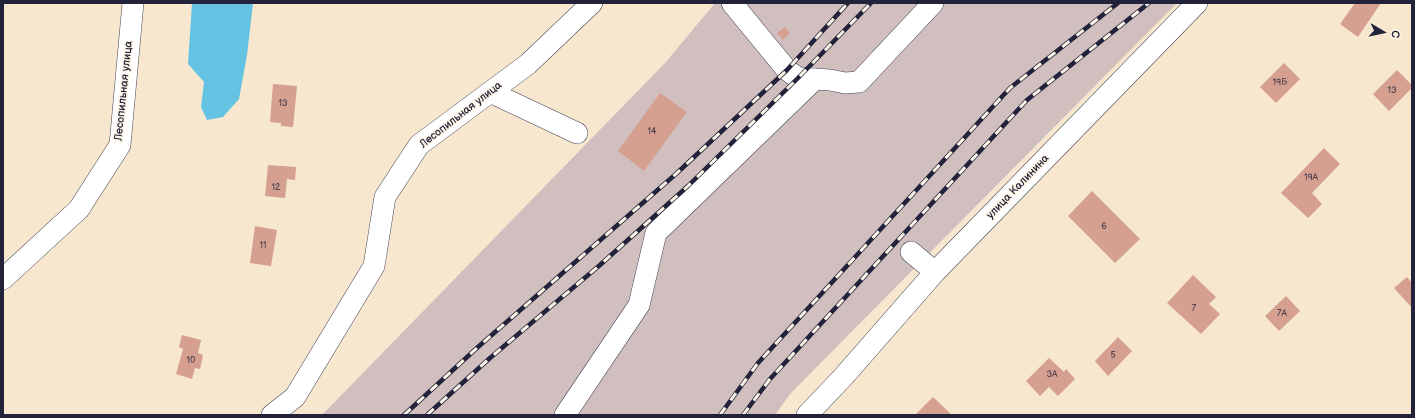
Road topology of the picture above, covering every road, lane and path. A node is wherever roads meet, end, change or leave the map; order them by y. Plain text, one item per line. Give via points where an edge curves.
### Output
1 (133, 3) edge
2 (592, 3) edge
3 (732, 3) edge
4 (933, 3) edge
5 (1197, 3) edge
6 (815, 79) junction
7 (490, 92) junction
8 (577, 133) dead end
9 (911, 252) dead end
10 (935, 272) junction
11 (3, 279) edge
12 (272, 415) edge
13 (565, 415) edge
14 (807, 415) edge

1 - 11 street, Лесопильная улица via 120,145 79,209
2 - 7 street, Лесопильная улица via 528,64
3 - 6 street via 787,70 798,78
4 - 6 street via 859,82
5 - 10 street, улица Калинина
6 - 13 street via 656,233 639,305
7 - 8 street
7 - 12 street, Лесопильная улица via 419,145 385,197 374,266 295,397
9 - 10 street
10 - 14 street, улица Калинина

